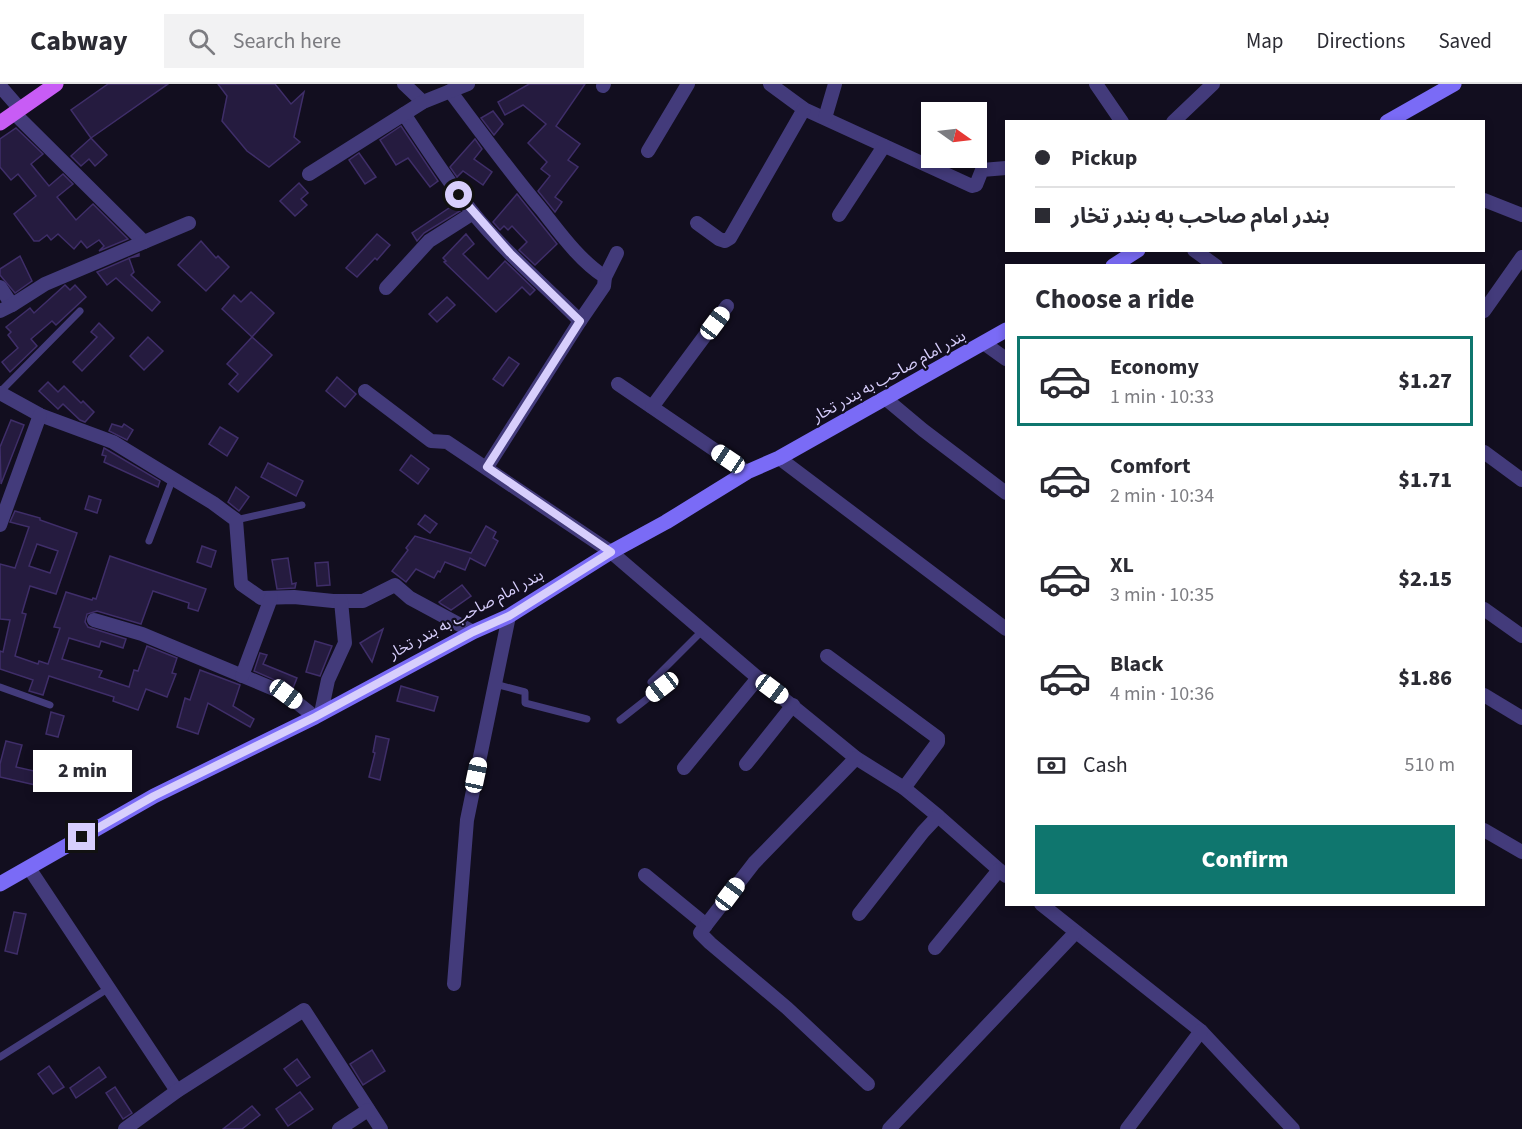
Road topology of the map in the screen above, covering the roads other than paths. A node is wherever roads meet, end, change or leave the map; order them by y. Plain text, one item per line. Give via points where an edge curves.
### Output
1 (56, 84) edge
2 (404, 84) edge
3 (468, 84) edge
4 (688, 84) edge
5 (770, 84) edge
6 (835, 84) edge
7 (1096, 84) edge
8 (1212, 84) edge
9 (1454, 84) edge
10 (0, 86) edge
11 (450, 91) junction
12 (423, 102) junction
13 (804, 109) junction
14 (17, 111) junction
15 (404, 114) junction
16 (825, 118) junction
17 (1121, 120) edge
18 (1175, 120) edge
19 (1391, 120) edge
20 (0, 123) edge
21 (884, 146) junction
22 (648, 152) dead end
23 (1005, 168) edge
24 (309, 174) dead end
25 (1485, 200) edge
26 (473, 213) junction
27 (839, 215) dead end
28 (1522, 215) edge
29 (189, 223) dead end
30 (697, 223) dead end
31 (144, 242) junction
32 (1135, 252) edge
33 (1197, 252) edge
34 (617, 253) dead end
35 (1522, 257) edge
36 (1116, 264) edge
37 (1213, 264) edge
38 (605, 277) junction
39 (0, 287) edge
40 (386, 288) dead end
41 (727, 306) dead end
42 (6, 308) edge
43 (1485, 310) edge
44 (80, 311) dead end
45 (580, 321) junction
46 (1005, 331) edge
47 (984, 344) junction
48 (1005, 358) edge
49 (618, 384) dead end
50 (365, 391) dead end
51 (0, 393) edge
52 (886, 399) junction
53 (652, 407) junction
54 (40, 415) junction
55 (1485, 453) edge
56 (779, 458) junction
57 (487, 467) junction
58 (747, 472) junction
59 (173, 478) junction
60 (1522, 480) edge
61 (1005, 492) edge
62 (302, 505) dead end
63 (236, 520) junction
64 (0, 525) edge
65 (149, 541) dead end
66 (611, 552) junction
67 (271, 598) junction
68 (341, 601) junction
69 (1485, 610) edge
70 (509, 616) junction
71 (94, 620) dead end
72 (1005, 628) edge
73 (703, 630) junction
74 (473, 632) junction
75 (1522, 636) edge
76 (827, 656) dead end
77 (242, 676) junction
78 (758, 678) junction
79 (495, 684) junction
80 (0, 687) edge
81 (1485, 696) edge
82 (50, 705) dead end
83 (793, 705) junction
84 (318, 715) junction
85 (1522, 717) edge
86 (587, 718) dead end
87 (620, 720) dead end
88 (856, 758) junction
89 (746, 764) dead end
90 (684, 768) dead end
91 (904, 788) junction
92 (938, 816) junction
93 (1485, 831) edge
94 (1522, 852) edge
95 (29, 868) junction
96 (1003, 873) edge
97 (645, 875) dead end
98 (0, 884) edge
99 (1043, 906) edge
100 (859, 915) dead end
101 (706, 925) junction
102 (1076, 933) junction
103 (935, 948) dead end
104 (454, 984) dead end
105 (109, 988) junction
106 (1201, 1031) junction
107 (0, 1057) edge
108 (868, 1084) dead end
109 (177, 1091) junction
110 (368, 1110) junction
111 (124, 1129) edge
112 (339, 1129) edge
113 (381, 1129) edge
114 (889, 1129) edge
115 (1128, 1129) edge
116 (1293, 1129) edge

1 - 14 main road
2 - 12 street
3 - 11 street
4 - 22 street
5 - 13 street
6 - 16 street
7 - 17 street
8 - 18 street
9 - 19 main road
10 - 14 street
11 - 12 street
11 - 38 street via 527,195 568,244
12 - 15 street
13 - 16 street
13 - 30 street via 730,238 719,239
14 - 20 main road
14 - 31 street
15 - 24 street
15 - 26 street
16 - 21 street
21 - 23 street via 972,186 983,170
21 - 27 street
25 - 28 street
26 - 40 street via 429,241
26 - 45 street
29 - 31 street
31 - 42 street via 45,284
32 - 36 main road
33 - 37 street
34 - 38 street
35 - 43 street
38 - 45 street via 604,286
39 - 42 street
41 - 53 street
44 - 51 lane
45 - 57 street
46 - 47 main road, بندر امام صاحب به بندر تخار
47 - 48 street
47 - 52 main road, بندر امام صاحب به بندر تخار
49 - 53 street
50 - 57 street via 431,441 447,442
51 - 54 street
52 - 56 main road, بندر امام صاحب به بندر تخار
52 - 61 street
53 - 58 street
54 - 59 street via 113,442
54 - 64 street
55 - 60 street
56 - 58 main road, بندر امام صاحب به بندر تخار
56 - 72 street
57 - 66 street
58 - 66 main road, بندر امام صاحب به بندر تخار
59 - 63 street
59 - 65 lane
62 - 63 lane
63 - 67 street via 241,584 261,598
66 - 70 main road, بندر امام صاحب به بندر تخار
66 - 73 street
67 - 68 street
67 - 77 street
68 - 74 street via 363,601 395,585 410,598
68 - 84 street via 345,643
69 - 75 street
70 - 74 main road, بندر امام صاحب به بندر تخار
70 - 79 street
71 - 77 street via 142,634
73 - 78 street
73 - 87 lane via 651,682 662,687
74 - 84 main road, بندر امام صاحب به بندر تخار
76 - 91 street via 938,738
77 - 84 street via 286,694
78 - 83 street
78 - 90 street
79 - 86 lane via 525,692 525,703
79 - 104 street via 467,820
80 - 82 lane
81 - 85 street
83 - 88 street
83 - 89 street
84 - 95 main road, بندر امام صاحب به بندر تخار via 154,796
88 - 91 street
88 - 101 street via 754,862
91 - 92 street
92 - 96 street
92 - 100 street
93 - 94 street
95 - 98 main road, بندر امام صاحب به بندر تخار
95 - 105 street
96 - 103 street
97 - 101 street
99 - 102 street
101 - 108 street via 700,933 710,943
102 - 106 street
102 - 114 street
105 - 107 lane
105 - 109 street
106 - 115 street
106 - 116 street
109 - 110 street via 304,1010
109 - 111 street
110 - 112 street
110 - 113 street

